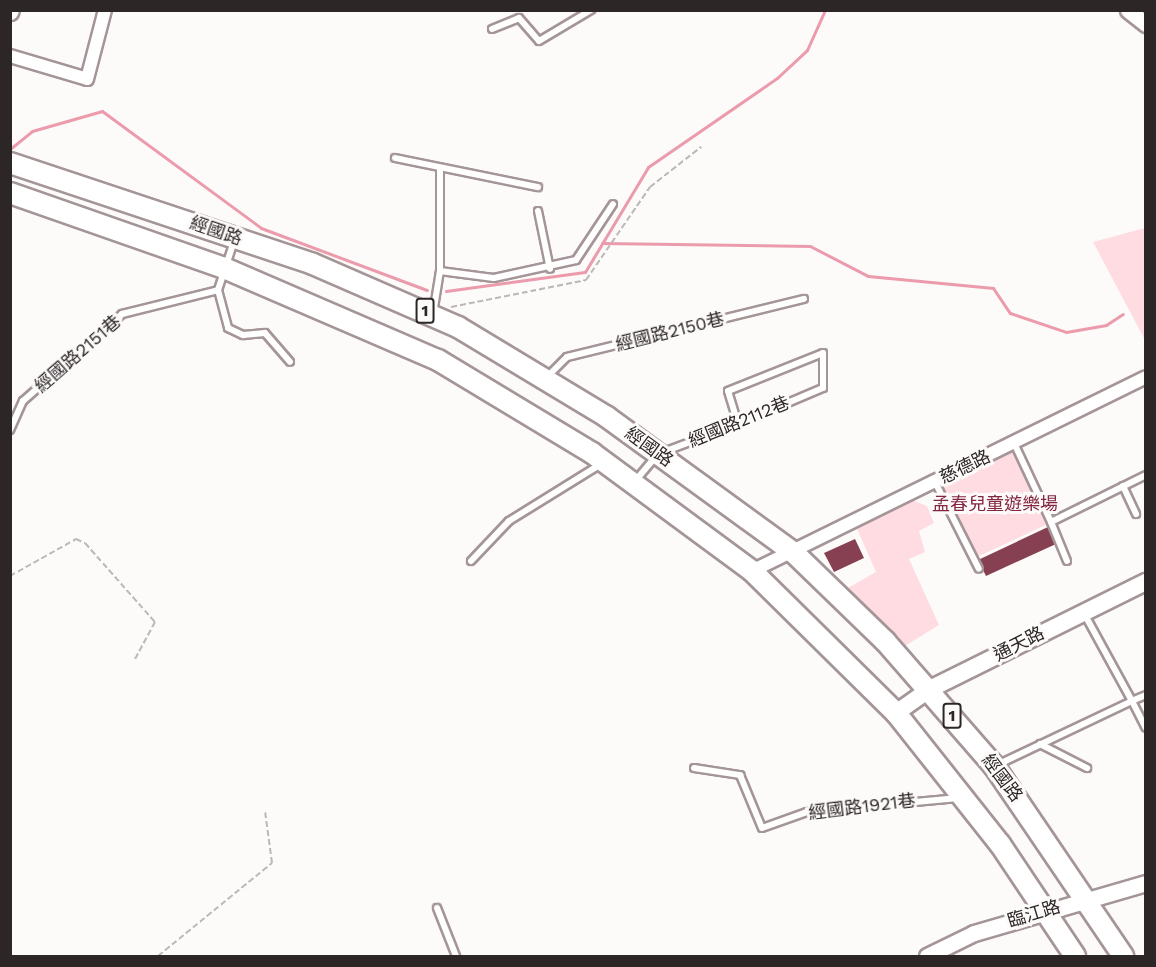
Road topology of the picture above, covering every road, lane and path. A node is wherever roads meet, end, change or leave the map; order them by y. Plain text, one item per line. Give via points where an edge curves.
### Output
1 (105, 10) edge
2 (591, 10) edge
3 (1128, 10) edge
4 (1146, 24) edge
5 (492, 29) dead end
6 (10, 56) edge
7 (395, 158) dead end
8 (10, 163) edge
9 (440, 169) junction
10 (538, 187) dead end
11 (10, 193) edge
12 (613, 204) dead end
13 (538, 212) dead end
14 (235, 238) junction
15 (224, 268) junction
16 (550, 268) junction
17 (440, 271) junction
18 (218, 290) junction
19 (804, 299) dead end
20 (433, 315) junction
21 (290, 362) dead end
22 (1146, 377) edge
23 (544, 379) junction
24 (738, 424) junction
25 (10, 430) edge
26 (1014, 443) junction
27 (658, 454) junction
28 (604, 462) junction
29 (1146, 475) edge
30 (935, 482) junction
31 (633, 484) junction
32 (1123, 486) junction
33 (1136, 514) dead end
34 (1051, 522) junction
35 (793, 552) junction
36 (471, 561) dead end
37 (1067, 561) dead end
38 (979, 569) dead end
39 (752, 571) junction
40 (10, 576) edge
41 (1146, 582) edge
42 (1083, 612) junction
43 (135, 659) dead end
44 (930, 689) junction
45 (1146, 694) edge
46 (1132, 701) junction
47 (896, 713) junction
48 (1146, 728) edge
49 (1040, 744) junction
50 (994, 766) junction
51 (694, 768) dead end
52 (1087, 768) dead end
53 (965, 797) junction
54 (265, 811) dead end
55 (1146, 883) edge
56 (1089, 898) junction
57 (437, 908) dead end
58 (1047, 910) junction
59 (158, 957) edge
60 (456, 957) edge
61 (927, 957) edge
62 (1075, 957) edge
63 (1123, 957) edge

1 - 6 street via 87,79
2 - 5 lane via 539,41 519,18
3 - 4 street
7 - 9 lane
8 - 14 main road, 經國路 / 1
9 - 10 lane
9 - 17 lane
11 - 15 main road, 經國路 / 1
12 - 16 lane via 576,260
13 - 16 lane
14 - 15 lane
14 - 20 main road, 經國路 / 1 via 313,264
15 - 18 lane
15 - 28 main road, 經國路 / 1 via 438,360
16 - 17 lane via 494,278
17 - 20 lane
18 - 21 lane via 228,328 243,335 265,333
18 - 25 lane, 經國路2151巷 via 123,314 23,401
19 - 23 lane, 經國路2150巷 via 567,357
20 - 23 main road, 經國路 / 1
22 - 26 street, 慈德路
23 - 27 main road, 經國路 / 1
24 - 24 lane, 經國路2112巷 via 728,391 823,352 823,388
24 - 27 lane, 經國路2112巷
26 - 30 street, 慈德路
26 - 34 lane
27 - 31 lane, 經國路2112巷
27 - 35 main road, 經國路 / 1
28 - 31 main road, 經國路 / 1
28 - 36 lane via 509,521
29 - 32 lane
30 - 35 street, 慈德路
30 - 38 lane
31 - 39 main road, 經國路 / 1
32 - 33 lane
32 - 34 lane
34 - 37 lane
35 - 39 street, 慈德路
35 - 44 main road, 經國路 / 1
39 - 47 main road, 經國路 / 1
40 - 43 path via 76,539 85,543 155,622
41 - 42 main road, 通天路
42 - 44 main road, 通天路
42 - 46 lane
44 - 47 main road, 通天路
44 - 50 main road, 經國路 / 1
45 - 46 lane
46 - 48 lane
46 - 49 lane
47 - 53 main road, 經國路 / 1
49 - 50 lane
49 - 52 lane
50 - 56 main road, 經國路 / 1
51 - 53 lane, 經國路1921巷 via 740,775 762,828 807,812
53 - 58 main road, 經國路 / 1
54 - 59 path via 272,863
55 - 56 street, 臨江路
56 - 58 street, 臨江路
56 - 63 main road, 經國路 / 1
57 - 60 lane
58 - 61 street, 臨江路 via 974,933
58 - 62 main road, 經國路 / 1

